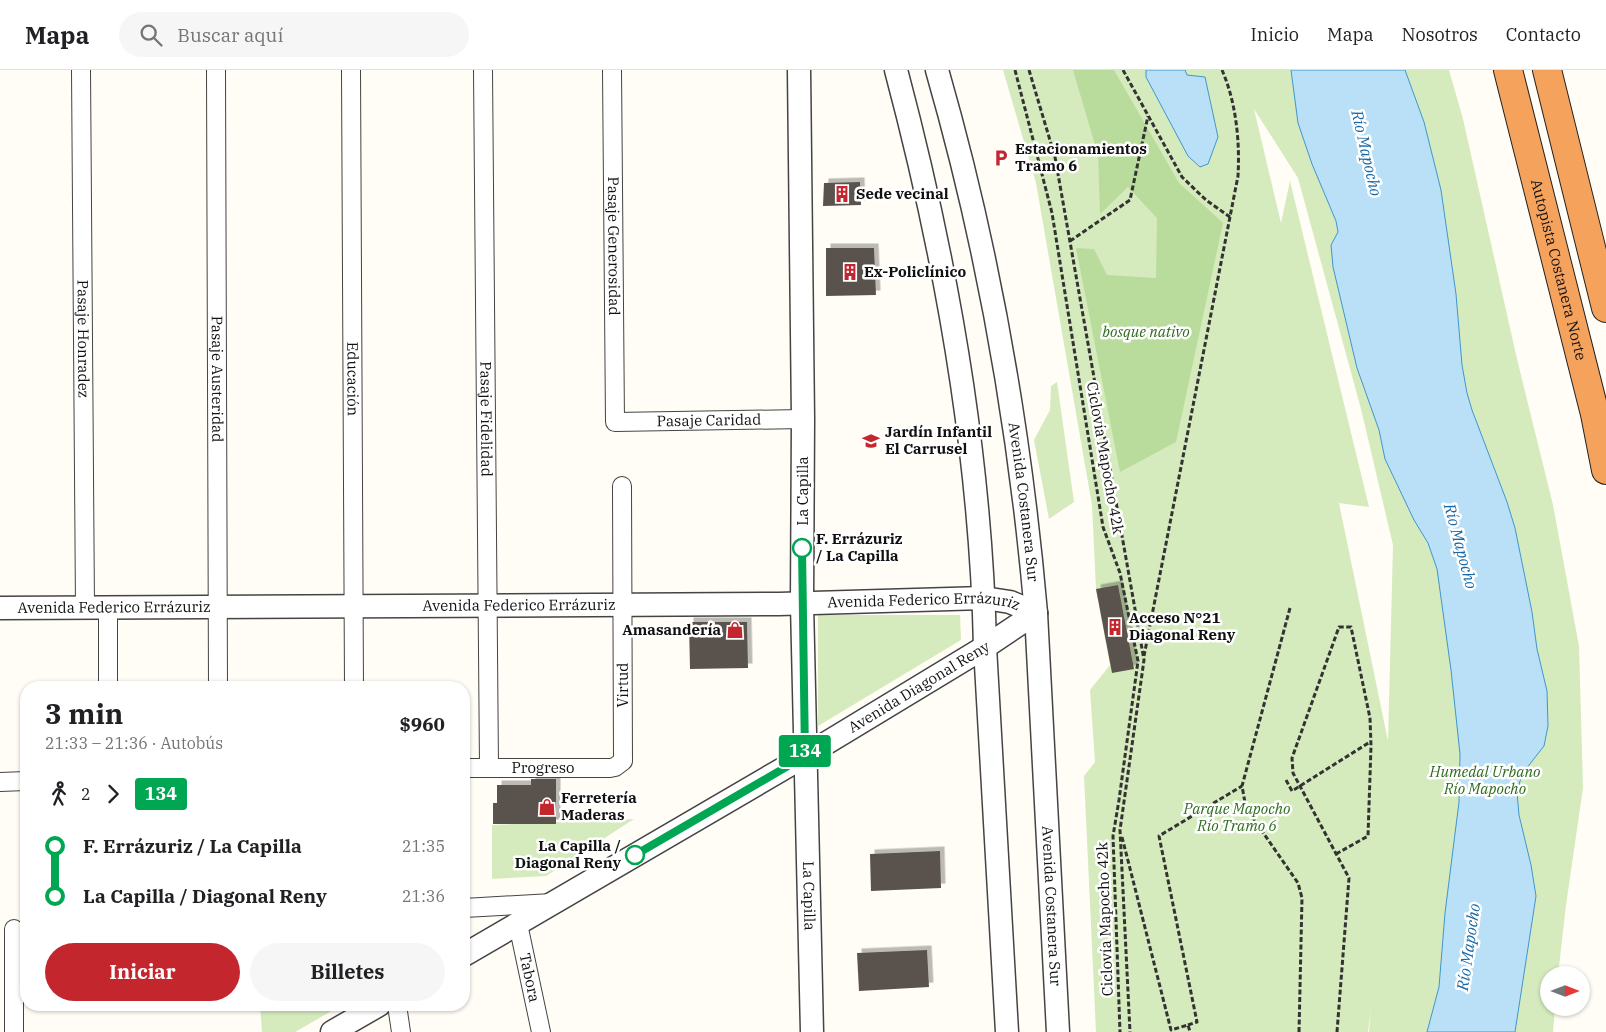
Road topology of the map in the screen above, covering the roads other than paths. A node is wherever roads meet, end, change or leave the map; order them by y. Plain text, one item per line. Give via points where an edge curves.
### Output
1 (81, 70) edge
2 (216, 70) edge
3 (351, 70) edge
4 (483, 70) edge
5 (612, 70) edge
6 (800, 70) edge
7 (896, 70) edge
8 (937, 70) edge
9 (1508, 70) edge
10 (1547, 70) edge
11 (1606, 308) edge
12 (803, 419) junction
13 (615, 422) joint
14 (1606, 470) edge
15 (622, 486) dead end
16 (984, 598) junction
17 (802, 604) junction
18 (487, 605) junction
19 (623, 605) junction
20 (353, 606) junction
21 (218, 607) junction
22 (0, 608) edge
23 (85, 608) junction
24 (108, 608) junction
25 (1036, 613) junction
26 (985, 647) junction
27 (108, 681) edge
28 (218, 681) edge
29 (354, 681) edge
30 (805, 756) junction
31 (620, 764) joint
32 (470, 768) edge
33 (489, 768) junction
34 (0, 782) edge
35 (20, 782) edge
36 (555, 902) junction
37 (470, 908) edge
38 (518, 924) junction
39 (13, 929) edge
40 (470, 952) edge
41 (369, 1011) edge
42 (399, 1011) edge
43 (14, 1032) edge
44 (332, 1032) edge
45 (401, 1032) edge
46 (541, 1032) edge
47 (812, 1032) edge
48 (1006, 1032) edge
49 (1058, 1032) edge

1 - 23 street, Pasaje Honradez
2 - 21 street, Pasaje Austeridad
3 - 20 street, Educación
4 - 18 street, Pasaje Fidelidad
5 - 13 street, Pasaje Generosidad
6 - 12 street, La Capilla
7 - 16 street via 931,211 949,304 967,416
8 - 25 street, Avenida Costanera Sur via 956,138 1001,345 1022,486
9 - 14 highway, Autopista Costanera Norte via 1595,414
10 - 11 highway
12 - 13 street, Pasaje Caridad
12 - 17 street, La Capilla
15 - 19 street
16 - 17 street, Avenida Federico Errázuriz
16 - 25 street, Avenida Federico Errázuriz via 1010,602
16 - 26 street
17 - 19 street, Avenida Federico Errázuriz
17 - 30 street, La Capilla
18 - 19 street, Avenida Federico Errázuriz
18 - 20 street, Avenida Federico Errázuriz
18 - 33 street, Pasaje Fidelidad
19 - 31 street, Virtud via 624,756
20 - 21 street, Avenida Federico Errázuriz
20 - 29 street, Educación
21 - 24 street, Avenida Federico Errázuriz
21 - 28 street, Pasaje Austeridad
22 - 23 street, Avenida Federico Errázuriz
23 - 24 street, Avenida Federico Errázuriz
24 - 27 street
25 - 26 street, Avenida Diagonal Reny
25 - 49 street, Avenida Costanera Sur
26 - 30 street, Avenida Diagonal Reny
26 - 48 street
30 - 36 street, Avenida Diagonal Reny
30 - 47 street, La Capilla
31 - 33 street, Progreso via 610,768
32 - 33 street, Progreso
34 - 35 street
36 - 37 street
36 - 38 street, Avenida Diagonal Reny
38 - 40 street, Avenida Diagonal Reny
38 - 46 street, Tabora
39 - 43 street
41 - 44 street
42 - 45 street

